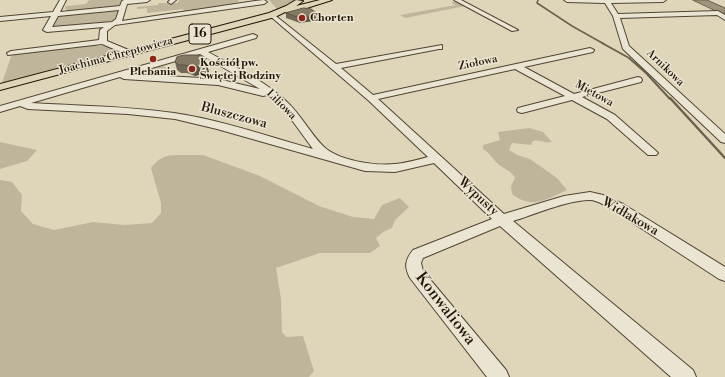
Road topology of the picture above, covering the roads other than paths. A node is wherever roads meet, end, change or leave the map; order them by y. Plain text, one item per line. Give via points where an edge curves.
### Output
1 (63, 0) edge
2 (147, 0) edge
3 (458, 0) edge
4 (567, 0) edge
5 (663, 0) edge
6 (299, 1) edge
7 (326, 1) edge
8 (607, 1) edge
9 (264, 2) dead end
10 (314, 4) junction
11 (124, 5) edge
12 (55, 14) junction
13 (275, 14) junction
14 (616, 16) junction
15 (725, 18) edge
16 (0, 19) edge
17 (112, 24) junction
18 (514, 30) dead end
19 (253, 36) dead end
20 (103, 42) junction
21 (439, 47) dead end
22 (590, 50) dead end
23 (201, 51) junction
24 (11, 53) dead end
25 (128, 53) junction
26 (335, 67) junction
27 (518, 67) junction
28 (119, 75) junction
29 (638, 80) dead end
30 (254, 82) junction
31 (0, 87) edge
32 (243, 87) junction
33 (275, 96) junction
34 (574, 97) junction
35 (371, 98) junction
36 (21, 103) junction
37 (0, 109) edge
38 (522, 110) dead end
39 (725, 140) edge
40 (652, 153) dead end
41 (330, 158) junction
42 (437, 159) junction
43 (502, 220) junction
44 (725, 276) edge
45 (500, 377) edge
46 (686, 377) edge

1 - 12 street
2 - 11 street
3 - 18 street
4 - 8 street
5 - 8 street
6 - 7 main road
6 - 10 main road
6 - 13 main road, Joachima Chreptowicza / 16
7 - 10 main road
8 - 14 street, Arnikowa
9 - 17 street
10 - 13 main road
11 - 12 street
11 - 17 street via 119,20
12 - 16 street
12 - 17 street via 47,30
13 - 25 main road, Joachima Chreptowicza / 16
13 - 26 street, Wypusty
14 - 15 street via 718,13
14 - 39 street, Arnikowa via 626,47
17 - 20 street via 104,30
19 - 23 street
20 - 24 street
20 - 25 street
21 - 26 street
22 - 27 street, Ziołowa
23 - 28 street
23 - 30 street, Liliowa
25 - 31 main road, Joachima Chreptowicza / 16
26 - 35 street, Wypusty
27 - 34 street, Miętowa
27 - 35 street, Ziołowa
28 - 32 street
28 - 36 street
29 - 34 street
30 - 32 street
30 - 33 street, Liliowa
32 - 33 street
33 - 41 street, Liliowa
34 - 38 street
34 - 40 street, Miętowa via 611,117
35 - 42 street, Wypusty
36 - 37 street
36 - 41 street, Bluszczowa via 28,106 175,116
41 - 42 street, Bluszczowa via 365,167 395,168
42 - 43 street, Wypusty
43 - 44 street, Widłakowa via 564,200 590,196 602,199
43 - 45 street, Konwaliowa via 418,254 412,266
43 - 46 street, Wypusty

